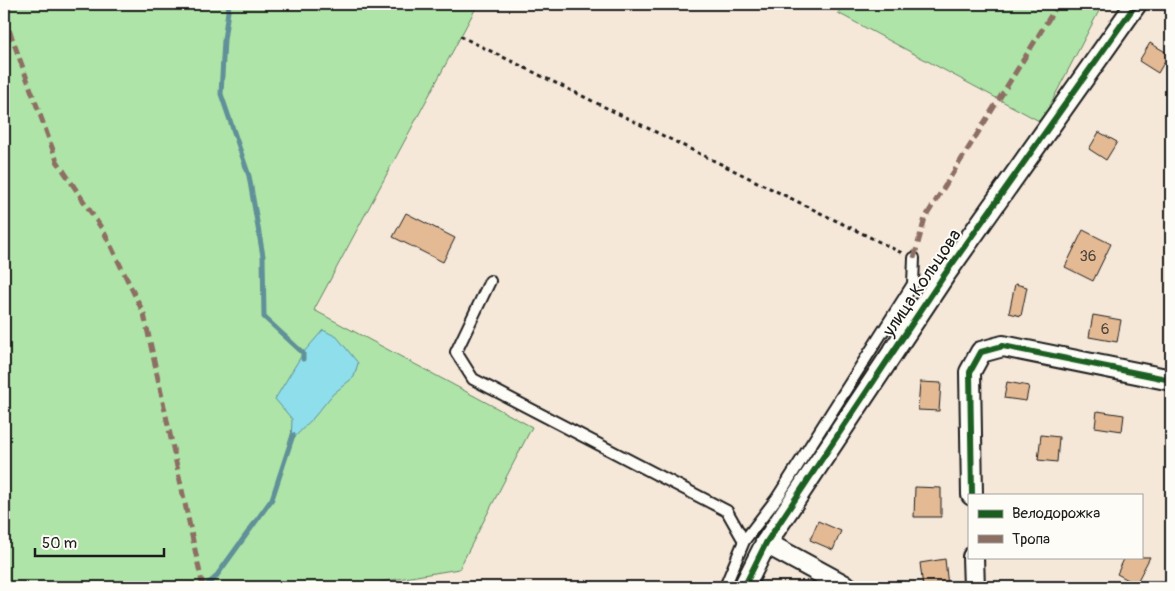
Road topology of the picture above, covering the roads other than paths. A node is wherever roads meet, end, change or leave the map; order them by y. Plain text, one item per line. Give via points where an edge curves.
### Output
1 (1136, 4) edge
2 (914, 258) road end
3 (490, 281) dead end
4 (1171, 380) edge
5 (972, 494) edge
6 (744, 542) junction
7 (766, 542) junction
8 (973, 558) edge
9 (725, 587) edge
10 (744, 587) edge
11 (847, 587) edge
12 (974, 587) edge

1 - 7 street, улица Кольцова via 945,274
2 - 6 lane via 913,284 777,498
3 - 6 lane via 456,352 473,379 727,511
4 - 5 street via 1003,346 982,352 970,372
6 - 9 lane
7 - 10 street, улица Кольцова
7 - 11 street
8 - 12 street

